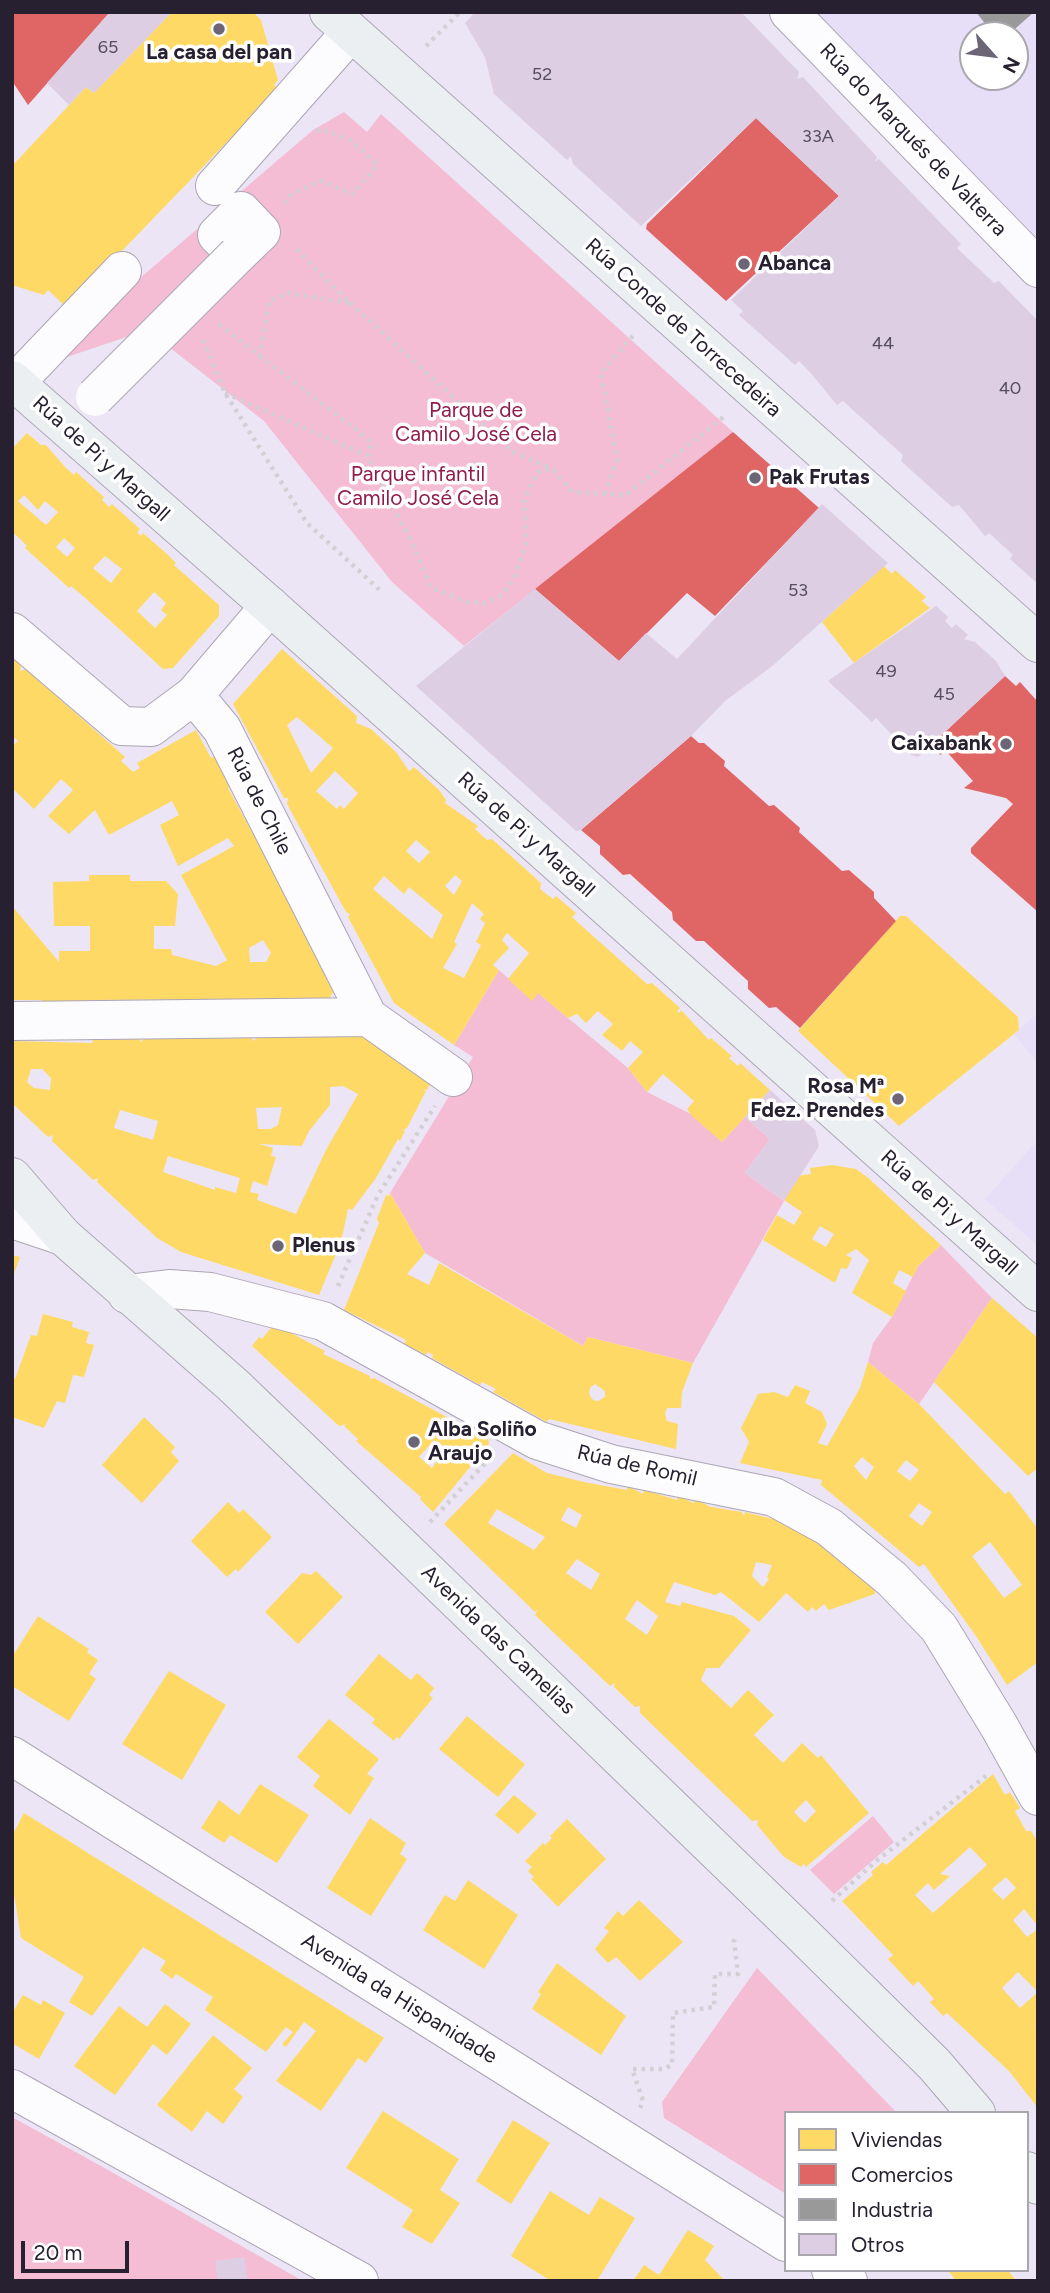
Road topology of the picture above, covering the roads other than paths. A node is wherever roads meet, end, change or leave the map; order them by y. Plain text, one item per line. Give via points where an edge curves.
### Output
1 (789, 12) edge
2 (340, 22) edge
3 (215, 186) dead end
4 (237, 255) dead end
5 (1038, 268) edge
6 (122, 271) dead end
7 (16, 384) edge
8 (95, 397) dead end
9 (270, 606) junction
10 (12, 632) edge
11 (1038, 643) edge
12 (194, 695) junction
13 (368, 1017) junction
14 (12, 1021) edge
15 (447, 1086) road end
16 (12, 1177) edge
17 (12, 1219) edge
18 (63, 1236) junction
19 (1038, 1292) edge
20 (127, 1294) junction
21 (12, 1756) edge
22 (1038, 1796) edge
23 (12, 2089) edge
24 (974, 2111) edge
25 (784, 2241) edge
26 (359, 2281) edge

1 - 5 street, Rúa do Marqués de Valterra
2 - 3 street
2 - 11 main road, Rúa Conde de Torrecedeira
4 - 8 street, bridge
6 - 7 street
7 - 9 main road, Rúa de Pi y Margall
9 - 12 street
9 - 19 main road, Rúa de Pi y Margall
10 - 12 street via 122,726 151,727
12 - 13 street, Rúa de Chile via 222,729
13 - 14 street
13 - 15 street, Rúa de Chile
16 - 18 main road, Avenida das Camelias
17 - 18 street
18 - 20 main road, Avenida das Camelias
20 - 22 street, Rúa de Romil via 169,1289 210,1292 323,1321 537,1440 611,1464 774,1497 829,1527 892,1578 939,1628
20 - 24 main road, Avenida das Camelias via 233,1385 436,1580 934,2064
21 - 25 street, Avenida da Hispanidade
23 - 26 street

